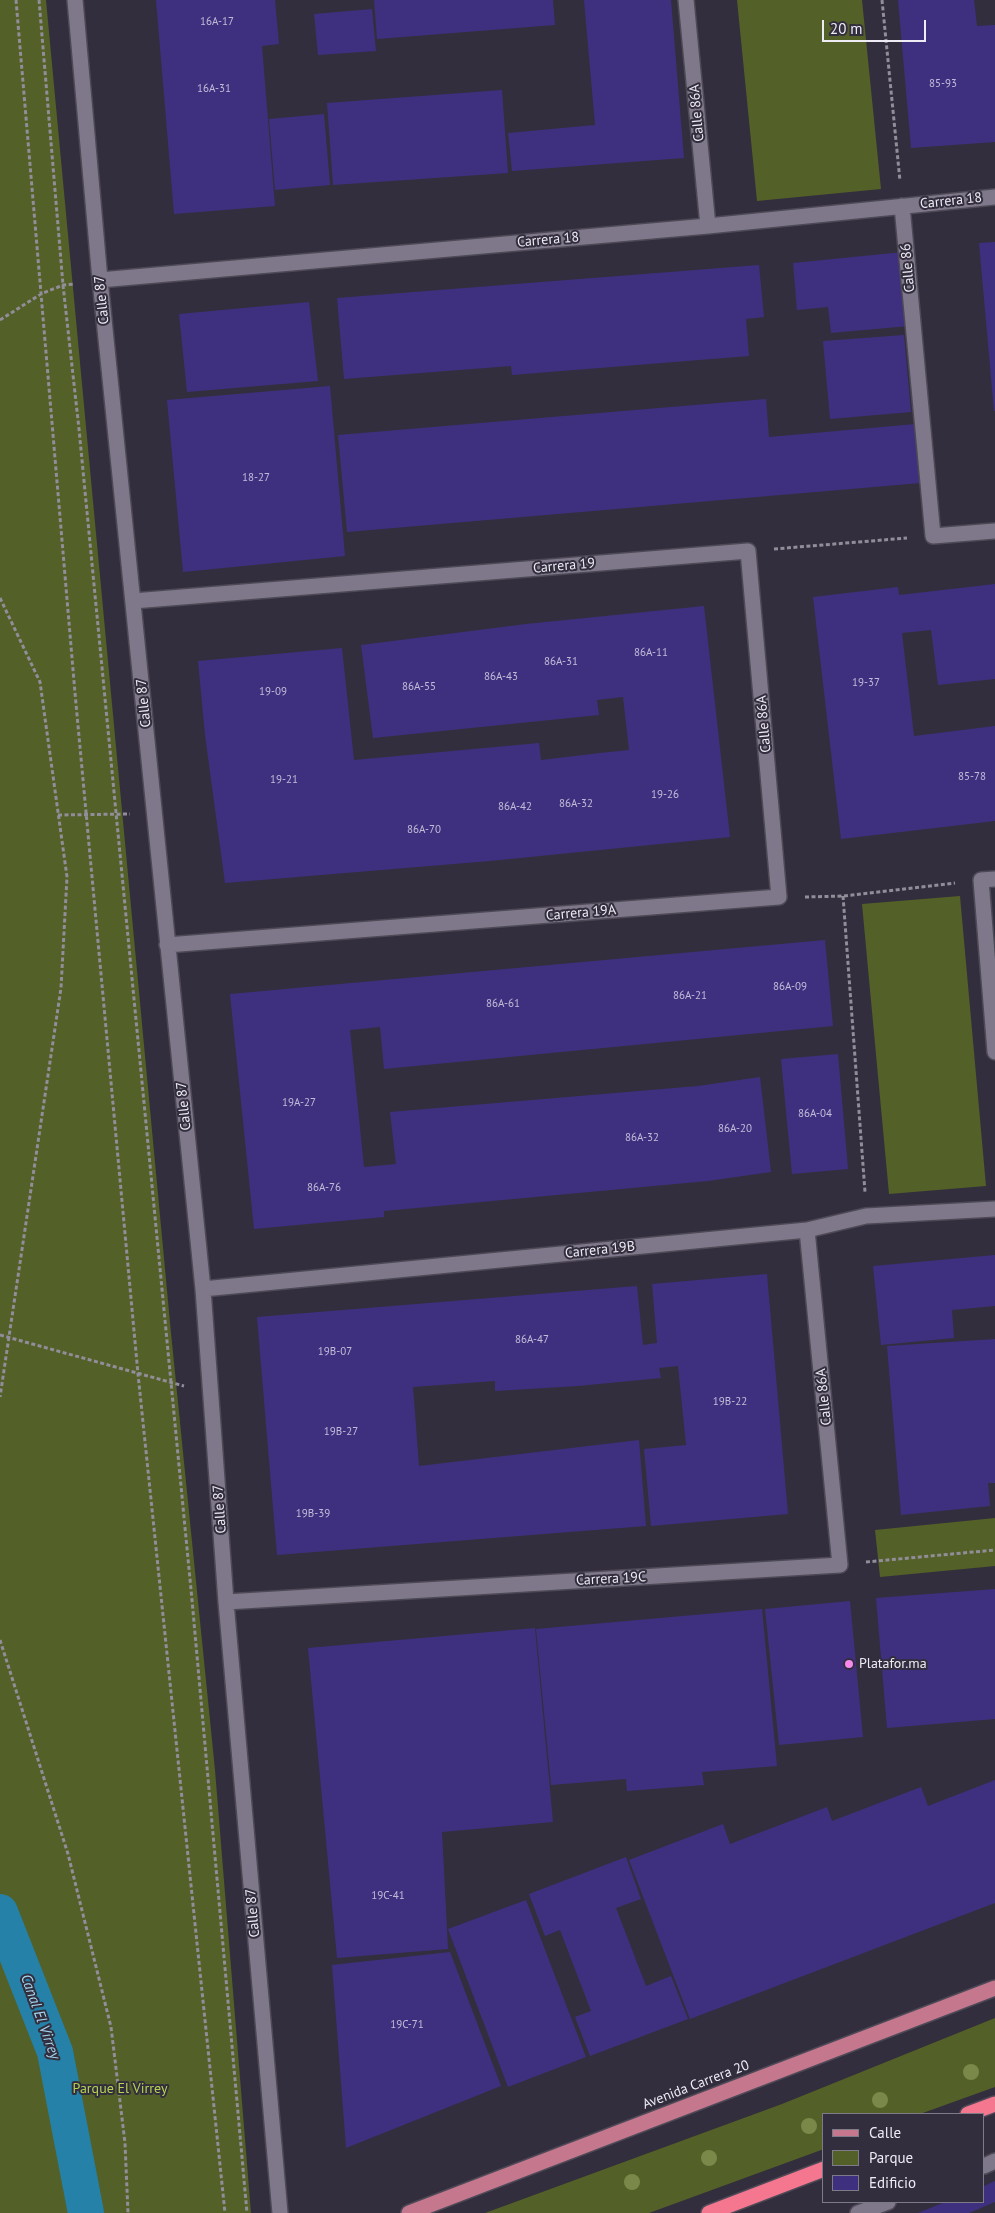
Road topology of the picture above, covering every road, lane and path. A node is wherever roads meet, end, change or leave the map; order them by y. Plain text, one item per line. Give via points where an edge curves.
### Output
1 (16, 0) edge
2 (39, 0) edge
3 (75, 0) edge
4 (686, 0) edge
5 (882, 0) edge
6 (995, 197) edge
7 (902, 206) junction
8 (708, 226) junction
9 (100, 280) junction
10 (64, 285) junction
11 (41, 294) junction
12 (0, 320) edge
13 (995, 531) edge
14 (934, 536) junction
15 (748, 551) junction
16 (0, 598) edge
17 (133, 601) junction
18 (154, 813) junction
19 (58, 815) junction
20 (86, 815) junction
21 (116, 815) junction
22 (988, 879) edge
23 (843, 896) junction
24 (779, 897) junction
25 (167, 945) junction
26 (995, 1052) edge
27 (995, 1209) edge
28 (866, 1216) junction
29 (807, 1230) junction
30 (203, 1289) junction
31 (0, 1335) edge
32 (9, 1338) junction
33 (138, 1374) junction
34 (171, 1384) junction
35 (211, 1392) junction
36 (0, 1397) edge
37 (995, 1550) edge
38 (840, 1565) junction
39 (226, 1602) junction
40 (0, 1640) edge
41 (995, 1988) edge
42 (995, 2104) edge
43 (971, 2113) edge
44 (822, 2170) edge
45 (885, 2203) edge
46 (128, 2213) edge
47 (224, 2213) edge
48 (247, 2213) edge
49 (280, 2213) edge
50 (409, 2213) edge
51 (709, 2213) edge
52 (858, 2213) edge

1 - 11 path
2 - 10 path
3 - 9 street, Calle 87
4 - 8 street, Calle 86A
5 - 7 path
6 - 7 street, Carrera 18
7 - 8 street, Carrera 18
7 - 14 street, Calle 86
8 - 9 street, Carrera 18
9 - 10 path
9 - 17 street, Calle 87
10 - 11 path
10 - 21 path
11 - 12 path
11 - 20 path
13 - 14 street
14 - 15 path
15 - 17 street, Carrera 19
15 - 24 street, Calle 86A
16 - 19 path via 40,682
17 - 18 street, Calle 87
18 - 21 path
18 - 25 street, Calle 87
19 - 20 path
19 - 32 path via 67,877 61,988
20 - 21 path
20 - 33 path
21 - 34 path
22 - 23 path
22 - 26 street
23 - 24 path
23 - 28 path
24 - 25 street, Carrera 19A
25 - 30 street, Calle 87
27 - 28 street, Carrera 19B
28 - 29 street, Carrera 19B
29 - 30 street, Carrera 19B
29 - 38 street, Calle 86A
30 - 35 street, Calle 87
31 - 32 path
32 - 33 path
32 - 36 path
33 - 34 path
33 - 47 path
34 - 35 path
34 - 48 path
35 - 39 street, Calle 87
37 - 38 path
38 - 39 street, Carrera 19C
39 - 49 street, Calle 87
40 - 46 path via 68,1854 111,2027 125,2143
41 - 50 main road, Avenida Carrera 20
42 - 43 highway
44 - 51 highway
45 - 52 street

